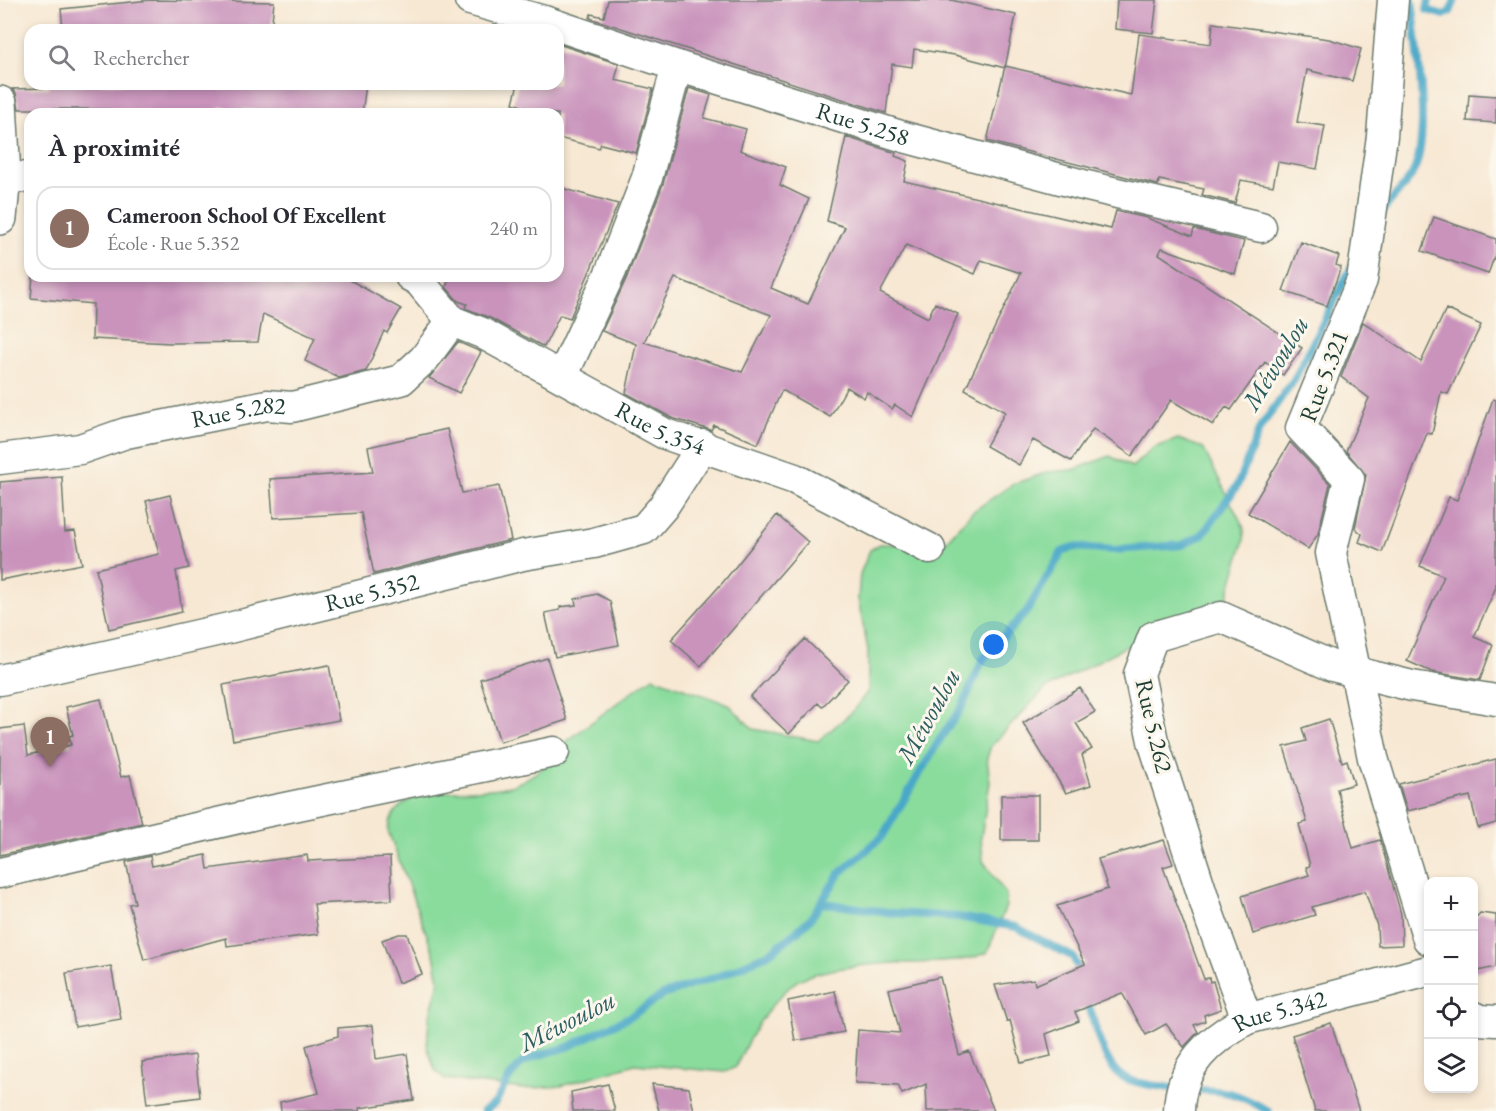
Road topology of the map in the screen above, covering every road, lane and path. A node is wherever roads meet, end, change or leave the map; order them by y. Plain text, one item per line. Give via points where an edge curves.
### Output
1 (470, 0) edge
2 (1393, 0) edge
3 (553, 24) edge
4 (564, 28) edge
5 (676, 66) junction
6 (0, 104) edge
7 (17, 177) edge
8 (0, 218) edge
9 (1261, 227) dead end
10 (420, 282) edge
11 (452, 321) junction
12 (562, 377) junction
13 (703, 446) junction
14 (0, 459) edge
15 (930, 549) dead end
16 (1354, 672) junction
17 (0, 680) edge
18 (1496, 700) edge
19 (554, 752) dead end
20 (0, 873) edge
21 (1426, 931) edge
22 (1424, 971) edge
23 (1478, 1018) edge
24 (1247, 1019) junction
25 (1496, 1021) edge
26 (1179, 1111) edge

1 - 3 street, Rue 5.258
2 - 16 street, Rue 5.321 via 1382,136 1362,280 1301,428 1349,479 1331,552
4 - 5 street, Rue 5.258
5 - 9 street, Rue 5.258 via 904,137
5 - 12 street via 646,178 611,271
6 - 7 street
7 - 8 street
10 - 11 street, Rue 5.354
11 - 12 street, Rue 5.354
11 - 14 street, Rue 5.282 via 424,359 401,380 292,407 267,405 126,433 80,448
12 - 13 street, Rue 5.354 via 664,434
13 - 15 street, Rue 5.354 via 795,478
13 - 17 street, Rue 5.352 via 644,529
16 - 18 street, Rue 5.262
16 - 21 street, Rue 5.321 via 1373,758
16 - 24 street, Rue 5.262 via 1221,618 1153,637 1139,674 1153,741 1209,918
19 - 20 street via 265,812
22 - 24 street, Rue 5.342
23 - 25 street
24 - 26 street, Rue 5.342 via 1202,1049 1179,1099

